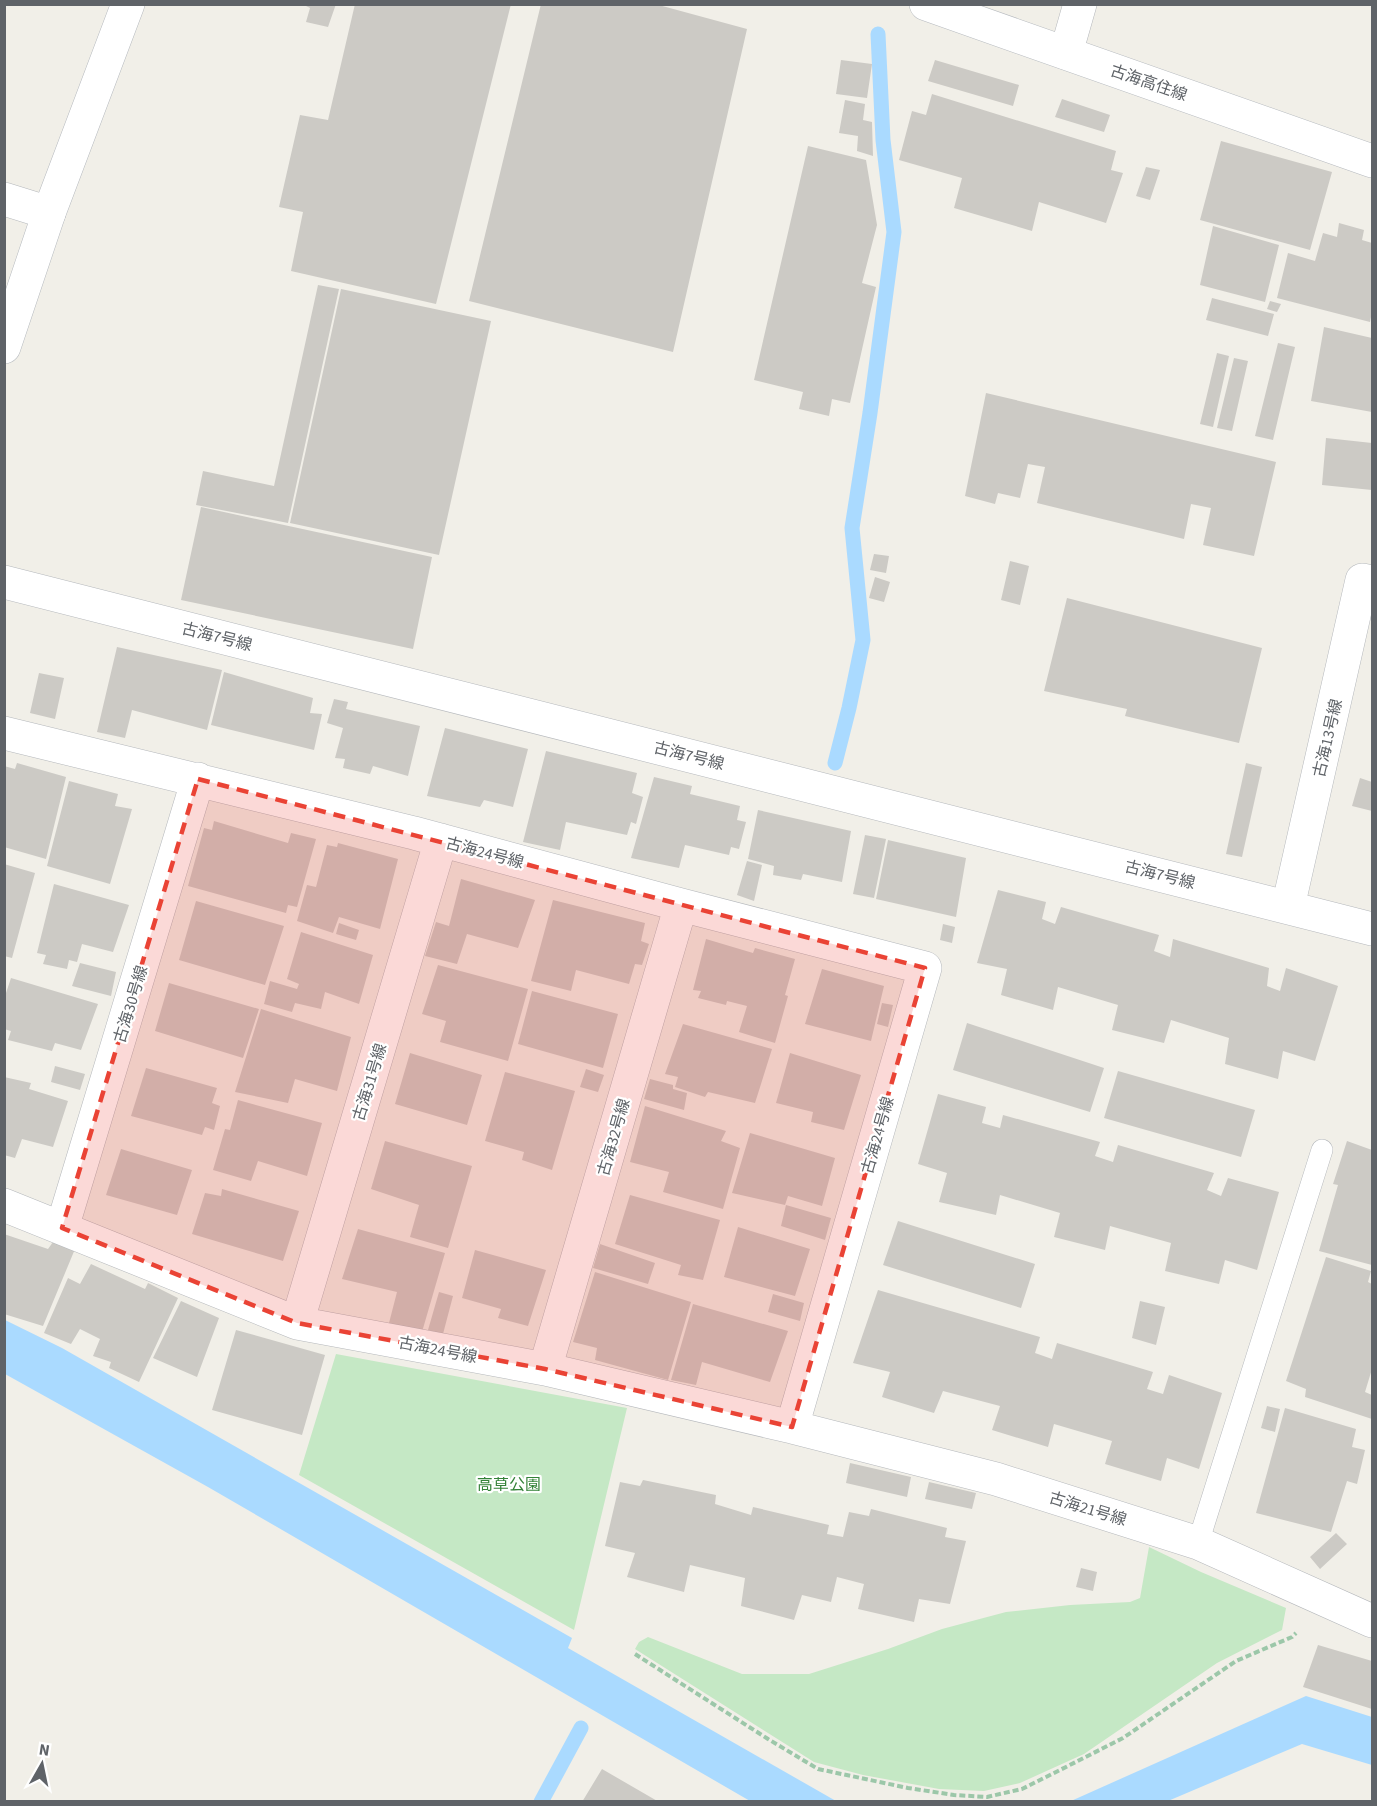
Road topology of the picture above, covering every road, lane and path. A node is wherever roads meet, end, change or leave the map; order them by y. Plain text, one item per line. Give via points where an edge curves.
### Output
1 (128, 4) edge
2 (926, 4) edge
3 (1080, 4) edge
4 (1066, 53) junction
5 (1372, 160) edge
6 (4, 199) edge
7 (49, 213) junction
8 (4, 347) edge
9 (4, 582) edge
10 (1372, 582) edge
11 (4, 733) edge
12 (198, 779) junction
13 (441, 840) junction
14 (681, 905) junction
15 (1288, 907) junction
16 (1372, 929) edge
17 (1322, 1150) dead end
18 (4, 1205) edge
19 (62, 1228) junction
20 (297, 1323) junction
21 (545, 1369) junction
22 (792, 1427) junction
23 (1198, 1543) junction
24 (1326, 1600) junction
25 (1372, 1621) edge
26 (635, 1654) dead end

1 - 7 street
2 - 4 street, 古海高住線
3 - 4 street
4 - 5 street, 古海高住線
6 - 7 street
7 - 8 street
9 - 15 street, 古海7号線
10 - 15 street, 古海13号線 via 1362,580
11 - 12 street, 古海24号線
12 - 13 street, 古海24号線
12 - 19 street, 古海30号線
13 - 14 street, 古海24号線
13 - 20 street, 古海31号線
14 - 21 street, 古海32号線
14 - 22 street, 古海24号線 via 925,968
15 - 16 street, 古海7号線
17 - 23 lane
18 - 19 street, 古海24号線
19 - 20 street, 古海24号線
20 - 21 street, 古海24号線
21 - 22 street, 古海24号線
22 - 23 street, 古海21号線 via 996,1479
23 - 24 street, 古海21号線
24 - 25 street, 古海21号線
24 - 26 path via 1292,1637 1236,1661 1123,1738 1022,1789 987,1797 908,1788 818,1769

